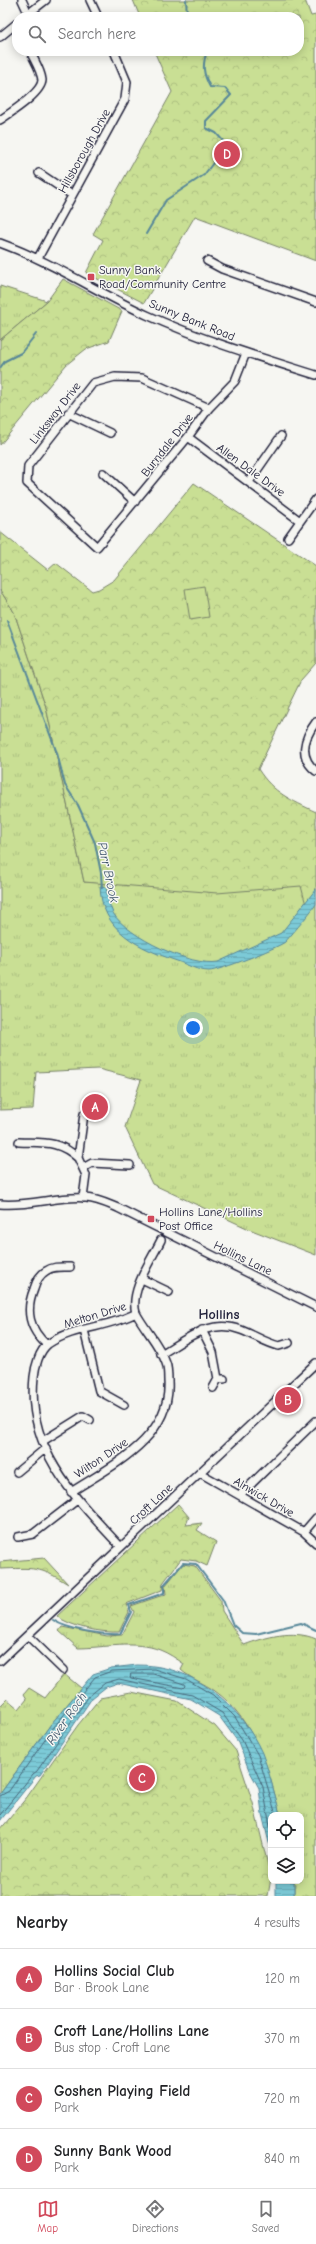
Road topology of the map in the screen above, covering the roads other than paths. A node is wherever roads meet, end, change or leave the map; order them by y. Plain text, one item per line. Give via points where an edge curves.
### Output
1 (22, 0) edge
2 (46, 0) edge
3 (90, 0) edge
4 (25, 12) edge
5 (30, 12) edge
6 (96, 12) edge
7 (12, 29) edge
8 (0, 37) edge
9 (32, 56) edge
10 (116, 56) edge
11 (0, 120) edge
12 (39, 173) dead end
13 (72, 195) junction
14 (0, 243) edge
15 (38, 258) junction
16 (207, 261) dead end
17 (316, 302) edge
18 (246, 353) junction
19 (316, 375) edge
20 (209, 408) junction
21 (68, 413) junction
22 (110, 433) dead end
23 (281, 436) dead end
24 (188, 437) junction
25 (103, 473) dead end
26 (249, 482) junction
27 (316, 499) edge
28 (135, 502) junction
29 (300, 520) junction
30 (288, 538) dead end
31 (97, 547) joint
32 (316, 722) edge
33 (315, 770) edge
34 (84, 1114) dead end
35 (19, 1142) dead end
36 (78, 1158) junction
37 (130, 1165) dead end
38 (83, 1168) junction
39 (83, 1198) junction
40 (0, 1204) edge
41 (161, 1240) dead end
42 (70, 1267) dead end
43 (142, 1279) junction
44 (169, 1292) dead end
45 (316, 1307) edge
46 (136, 1313) junction
47 (84, 1330) junction
48 (202, 1330) junction
49 (289, 1343) dead end
50 (47, 1345) junction
51 (161, 1354) junction
52 (316, 1363) edge
53 (213, 1388) dead end
54 (101, 1393) junction
55 (94, 1398) dead end
56 (124, 1405) dead end
57 (90, 1420) dead end
58 (316, 1421) edge
59 (43, 1441) junction
60 (46, 1448) junction
61 (17, 1472) dead end
62 (200, 1473) junction
63 (71, 1492) junction
64 (240, 1495) junction
65 (77, 1500) junction
66 (316, 1518) edge
67 (304, 1532) junction
68 (18, 1537) dead end
69 (316, 1542) edge
70 (121, 1547) junction
71 (28, 1636) junction
72 (0, 1661) edge
73 (63, 1670) dead end

1 - 4 street
2 - 5 street
3 - 6 street
7 - 8 street
9 - 11 street via 42,78 41,86
10 - 13 street, Hillsborough Drive via 126,82 126,95
12 - 13 street
13 - 15 street, Hillsborough Drive
14 - 15 street, Sunny Bank Road
15 - 18 street, Sunny Bank Road via 164,323
16 - 17 street via 222,269
18 - 19 street, Sunny Bank Road
18 - 20 street, Burndale Drive via 235,381
20 - 21 street, Linksway Drive via 142,378 115,377 93,383
20 - 24 street, Burndale Drive
21 - 22 street
21 - 31 street, Linksway Drive via 28,466 27,483
23 - 26 street
24 - 26 street, Allen Dale Drive
24 - 28 street, Burndale Drive
25 - 28 street
26 - 29 street, Allen Dale Drive
27 - 29 street
28 - 31 street, Burndale Drive
29 - 30 street
32 - 33 street via 309,732 304,750 307,761
34 - 36 street
35 - 36 street via 58,1144 69,1149
36 - 38 street
37 - 38 street via 92,1163
38 - 39 street via 86,1175
39 - 40 street, Hollins Lane
39 - 45 street, Hollins Lane via 96,1199 118,1208
41 - 43 street, Melton Drive
42 - 50 street via 53,1268 41,1274 29,1302 28,1314 32,1327
43 - 44 street
43 - 46 street, Melton Drive via 136,1290
46 - 47 street, Melton Drive via 119,1321
46 - 51 street, Wilton Drive
47 - 50 street, Melton Drive
47 - 54 street
48 - 49 street via 222,1325 279,1346
48 - 51 street
48 - 53 street via 213,1352 221,1380
50 - 59 street via 38,1362 33,1384 34,1409
51 - 63 street, Wilton Drive via 167,1364 168,1387 167,1406 160,1422 124,1458
52 - 62 street, Croft Lane
54 - 55 street
54 - 56 street
57 - 59 street via 83,1416
58 - 64 street
59 - 60 street
60 - 61 street
60 - 63 street via 56,1471
62 - 64 street, Alnwick Drive
62 - 70 street, Croft Lane
63 - 65 street
64 - 67 street, Alnwick Drive
65 - 68 street via 33,1534
65 - 70 street
66 - 67 street
67 - 69 street, Alnwick Drive
70 - 71 street, Croft Lane
71 - 72 street, Croft Lane
71 - 73 street

